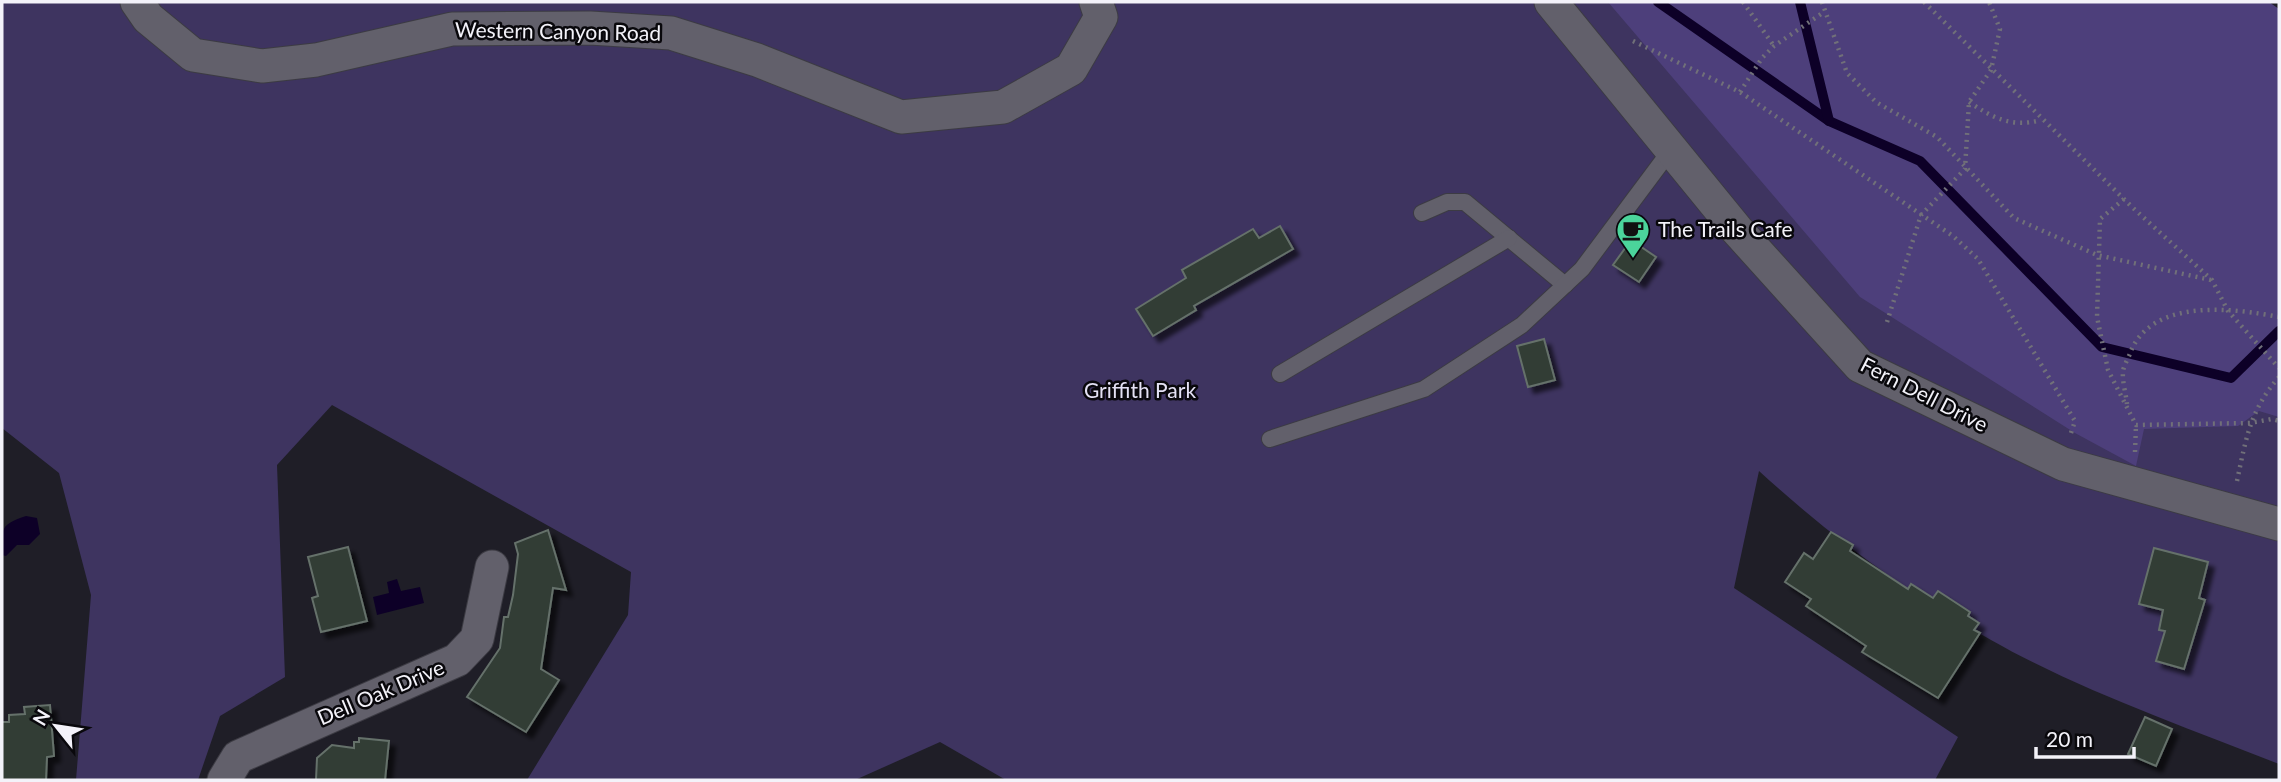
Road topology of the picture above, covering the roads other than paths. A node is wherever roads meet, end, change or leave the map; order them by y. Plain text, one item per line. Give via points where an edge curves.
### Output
1 (137, 2) edge
2 (1096, 2) edge
3 (1551, 2) edge
4 (1670, 150) junction
5 (1422, 213) dead end
6 (1509, 238) junction
7 (1565, 285) junction
8 (1280, 374) dead end
9 (1270, 439) dead end
10 (2279, 524) edge
11 (492, 568) dead end
12 (224, 780) edge

1 - 2 street, Western Canyon Road via 148,18 193,55 262,66 316,60 452,29 590,28 671,33 757,60 901,117 1003,107 1071,69 1101,17
3 - 4 street, Fern Dell Drive
4 - 7 lane via 1583,269
4 - 10 street, Fern Dell Drive via 1860,366 2063,464
5 - 6 lane via 1447,202 1465,202
6 - 7 lane
6 - 8 lane
7 - 9 lane via 1522,325 1423,388
11 - 12 street, Dell Oak Drive via 477,639 457,660 238,757

